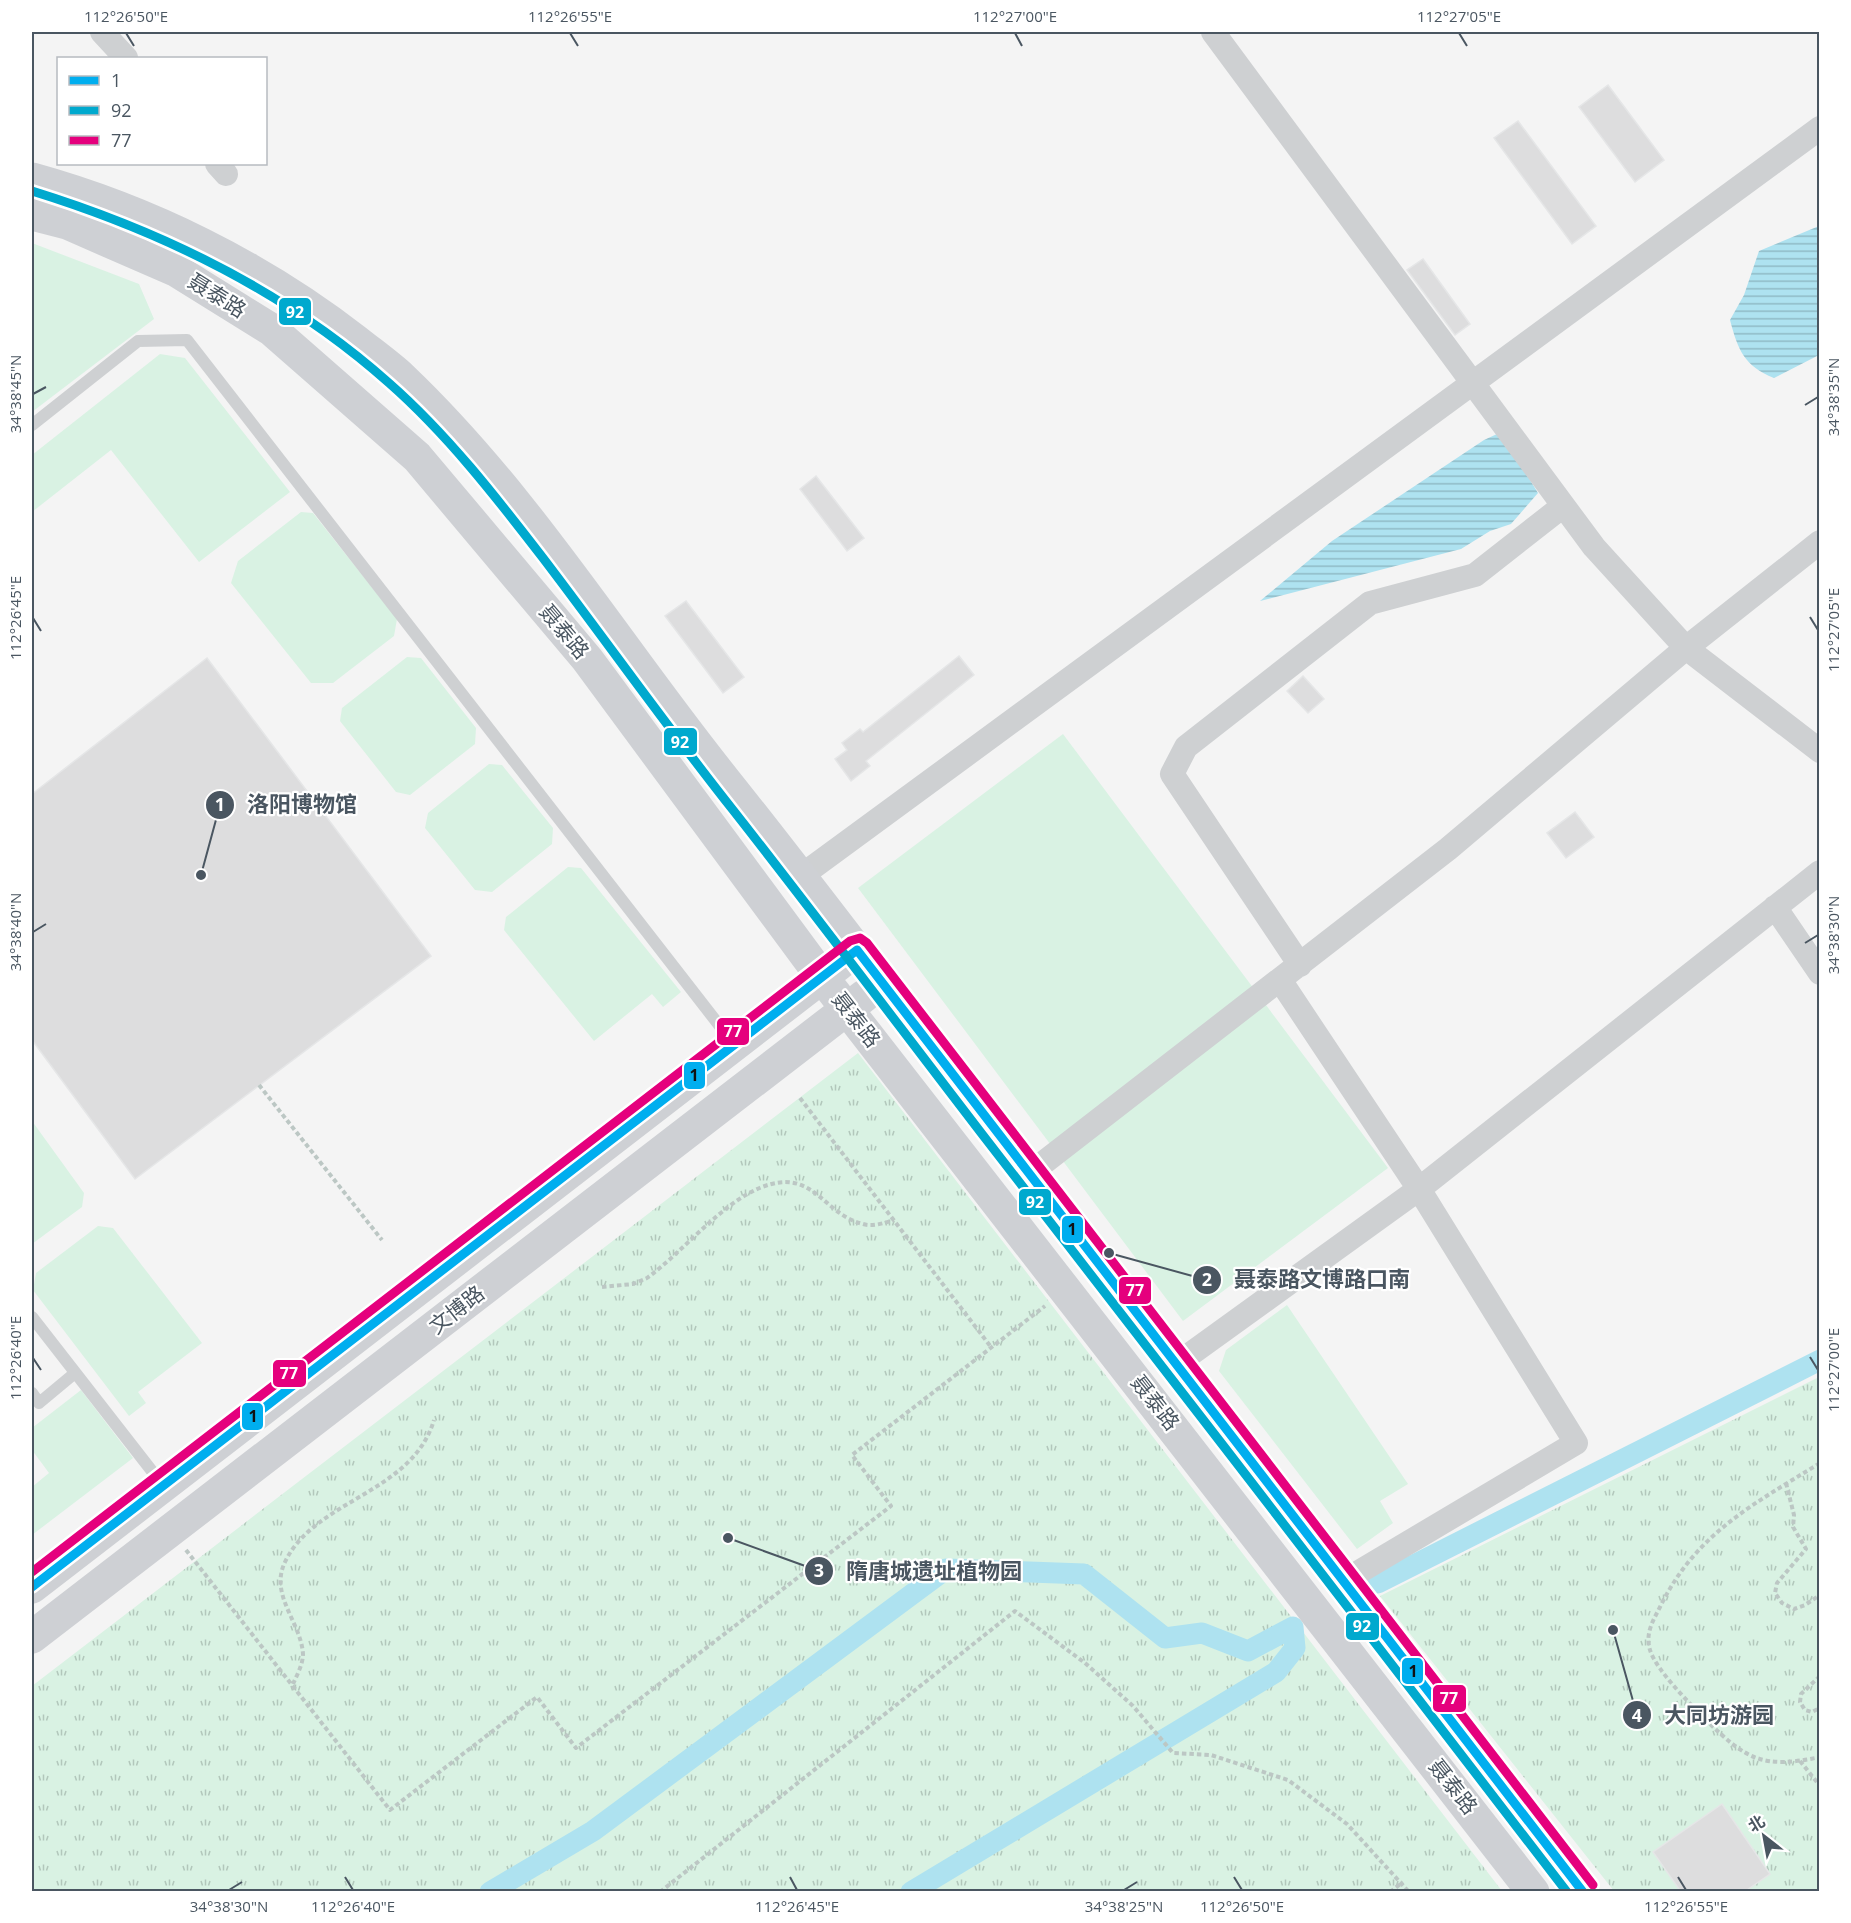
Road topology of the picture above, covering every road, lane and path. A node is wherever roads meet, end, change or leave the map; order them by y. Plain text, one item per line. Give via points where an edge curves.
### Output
1 (102, 32) edge
2 (1213, 32) edge
3 (125, 57) edge
4 (1820, 128) edge
5 (32, 179) edge
6 (32, 214) edge
7 (1472, 384) junction
8 (32, 425) edge
9 (1563, 506) junction
10 (1820, 542) edge
11 (1686, 648) junction
12 (1820, 751) edge
13 (1820, 872) edge
14 (801, 876) junction
15 (1775, 907) junction
16 (856, 950) junction
17 (1300, 965) junction
18 (1820, 973) edge
19 (822, 976) junction
20 (1280, 980) junction
21 (882, 983) junction
22 (848, 1009) junction
23 (734, 1044) junction
24 (259, 1085) dead end
25 (800, 1098) dead end
26 (1029, 1174) junction
27 (1419, 1189) junction
28 (894, 1221) junction
29 (382, 1240) dead end
30 (602, 1287) dead end
31 (1066, 1289) junction
32 (32, 1317) edge
33 (991, 1347) junction
34 (1178, 1363) junction
35 (75, 1373) junction
36 (32, 1393) edge
37 (434, 1420) dead end
38 (1820, 1463) edge
39 (1786, 1483) junction
40 (163, 1485) junction
41 (171, 1530) junction
42 (1342, 1582) junction
43 (32, 1587) edge
44 (1820, 1595) edge
45 (32, 1637) edge
46 (1820, 1676) edge
47 (293, 1684) junction
48 (1820, 1708) edge
49 (1820, 1757) edge
50 (1800, 1761) junction
51 (1820, 1786) edge
52 (1402, 1882) junction
53 (660, 1892) edge
54 (1390, 1892) edge
55 (1409, 1892) edge
56 (1533, 1892) edge
57 (1583, 1892) edge

1 - 3 street
2 - 7 street
4 - 7 street
5 - 14 main road, 聂泰路 via 186,236 316,310 400,376 469,450 544,540 697,746
6 - 19 main road, 聂泰路 via 67,223 177,271 272,330 417,457 587,659
7 - 9 street
7 - 14 street
8 - 23 lane via 138,341 187,340
9 - 11 street via 1594,547
9 - 17 street via 1475,575 1370,603 1186,747 1172,774
10 - 11 street
11 - 12 street
11 - 17 street via 1448,849
13 - 15 street
14 - 16 main road, 聂泰路
15 - 18 street
15 - 27 street
16 - 19 main road, 文博路
16 - 21 main road, 聂泰路
17 - 20 street
19 - 22 main road, 聂泰路
19 - 23 main road, 文博路
20 - 26 street
20 - 27 street
21 - 22 main road, 文博路
21 - 26 main road, 聂泰路
22 - 31 main road, 聂泰路
22 - 41 main road, 文博路
23 - 40 main road, 文博路
24 - 29 path
25 - 28 path
26 - 34 main road, 聂泰路
27 - 34 street
27 - 42 street via 1576,1443
28 - 30 path via 863,1224 799,1183 780,1182 739,1201 647,1278 633,1284
28 - 33 path
31 - 33 path
31 - 56 main road, 聂泰路
32 - 35 lane
33 - 47 path via 852,1455 891,1506 576,1748 537,1697 390,1810
34 - 42 main road, 聂泰路
35 - 36 lane via 39,1403
35 - 40 lane
37 - 47 path via 412,1461 314,1529 295,1546 284,1564 280,1583 303,1655
38 - 39 path
39 - 44 path via 1793,1527 1806,1549 1777,1583 1775,1593 1782,1603 1794,1609
39 - 50 path via 1730,1519 1699,1550 1670,1587 1649,1631 1650,1651 1675,1687 1733,1746 1758,1760 1786,1764
40 - 43 main road, 文博路
41 - 45 main road, 文博路
41 - 47 path
42 - 57 main road, 聂泰路
46 - 48 path via 1801,1694 1800,1702 1805,1710
49 - 50 path
50 - 51 path
52 - 53 path via 1347,1824 1288,1780 1211,1755 1173,1753 1133,1706 1085,1663 1015,1611
52 - 54 path
52 - 55 path

